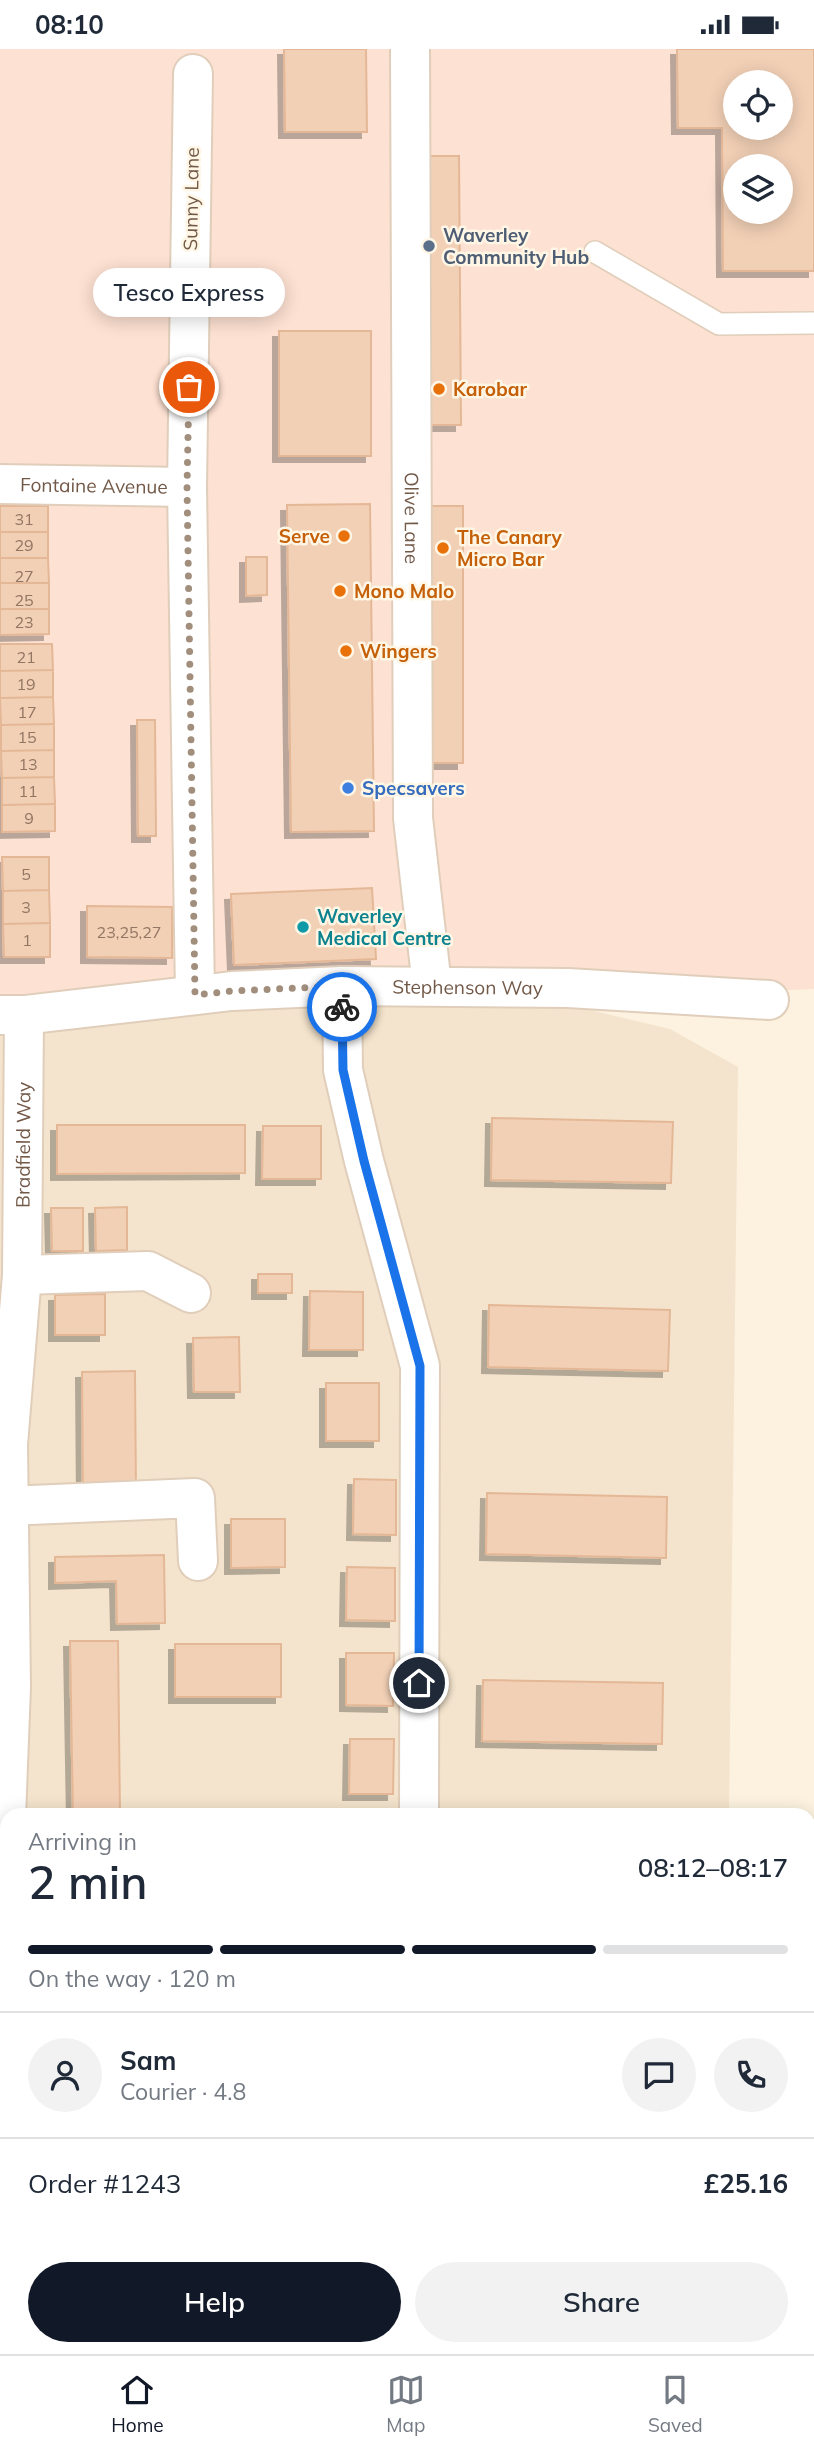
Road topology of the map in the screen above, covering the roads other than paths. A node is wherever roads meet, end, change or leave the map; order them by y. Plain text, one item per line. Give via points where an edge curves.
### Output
1 (410, 49) edge
2 (193, 74) dead end
3 (595, 252) dead end
4 (814, 323) edge
5 (0, 484) edge
6 (187, 487) junction
7 (342, 986) junction
8 (432, 986) junction
9 (195, 995) junction
10 (769, 1000) dead end
11 (12, 1015) edge
12 (22, 1275) junction
13 (191, 1293) dead end
14 (4, 1444) edge
15 (7, 1506) junction
16 (198, 1561) dead end
17 (5, 1687) edge
18 (3, 1808) edge
19 (419, 1808) edge

1 - 8 street, Olive Lane via 413,818
2 - 6 street, Sunny Lane
3 - 4 lane via 719,324
5 - 6 street, Fontaine Avenue
6 - 9 street, Sunny Lane
7 - 8 street, Stephenson Way
7 - 9 street, Stephenson Way
7 - 19 street via 343,1070 420,1366
8 - 10 street, Stephenson Way via 568,988
9 - 11 street, Stephenson Way
11 - 12 street, Bradfield Way
12 - 13 street via 148,1271
12 - 14 street, Bradfield Way
14 - 15 street, Bradfield Way
15 - 16 street via 195,1498
15 - 17 street, Bradfield Way
17 - 18 street, Bradfield Way

